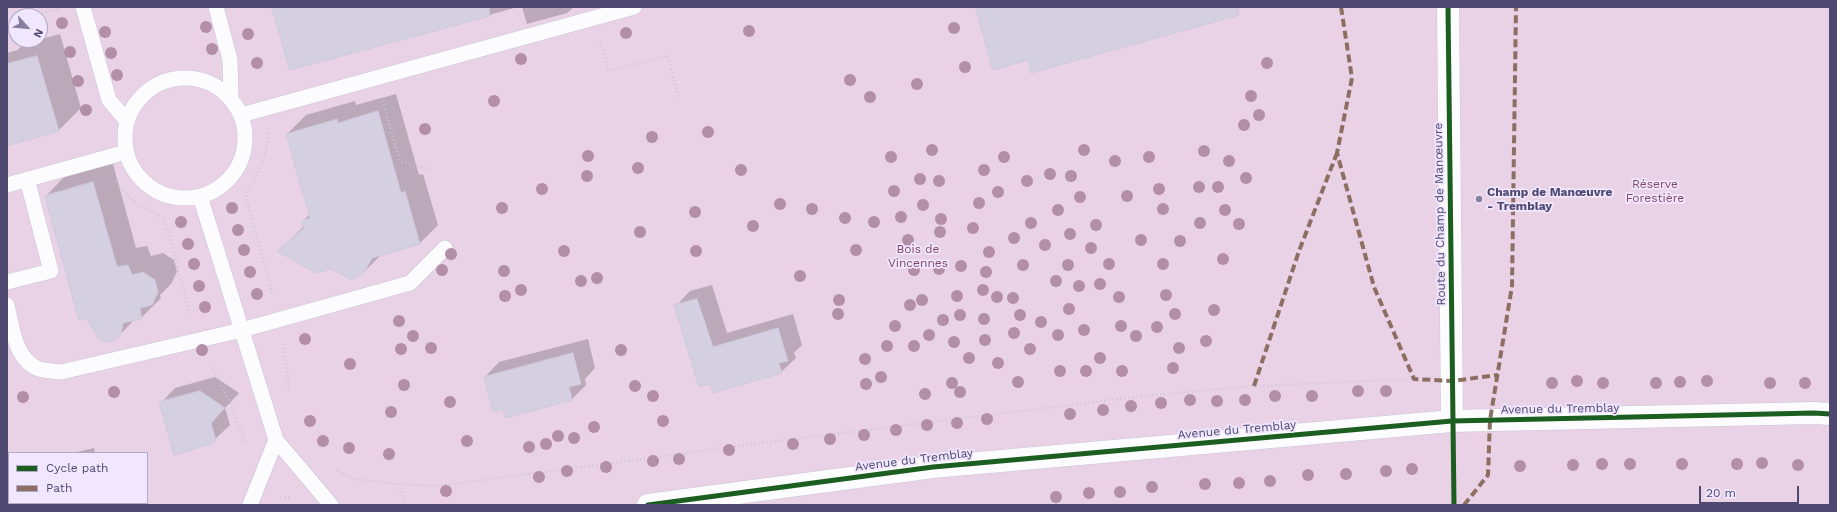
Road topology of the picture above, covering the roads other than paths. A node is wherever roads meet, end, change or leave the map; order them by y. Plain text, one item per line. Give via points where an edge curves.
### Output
1 (84, 7) edge
2 (216, 7) edge
3 (634, 7) edge
4 (1448, 7) edge
5 (231, 98) junction
6 (241, 115) junction
7 (127, 121) junction
8 (126, 152) junction
9 (27, 179) junction
10 (7, 185) edge
11 (200, 196) junction
12 (445, 248) dead end
13 (7, 282) edge
14 (7, 308) edge
15 (242, 330) junction
16 (1830, 414) edge
17 (1452, 421) junction
18 (276, 440) junction
19 (250, 505) edge
20 (331, 505) edge
21 (648, 505) edge

1 - 7 lane via 109,100
2 - 5 lane via 230,60
3 - 6 lane
4 - 17 main road, Route du Champ de Manœuvre
5 - 6 lane
5 - 7 lane via 217,86 200,79 181,77 164,81 148,91 135,104
6 - 11 lane via 246,135 243,155 234,173 219,188
7 - 8 lane
8 - 9 lane
8 - 11 lane via 134,170 147,184 163,194 181,198
9 - 10 lane
9 - 13 lane via 52,271
11 - 15 lane
12 - 15 lane via 410,283
14 - 15 lane via 20,352 27,362 40,369 61,372
15 - 18 lane
16 - 17 main road, Avenue du Tremblay
17 - 21 main road, Avenue du Tremblay via 933,467
18 - 19 lane
18 - 20 lane

